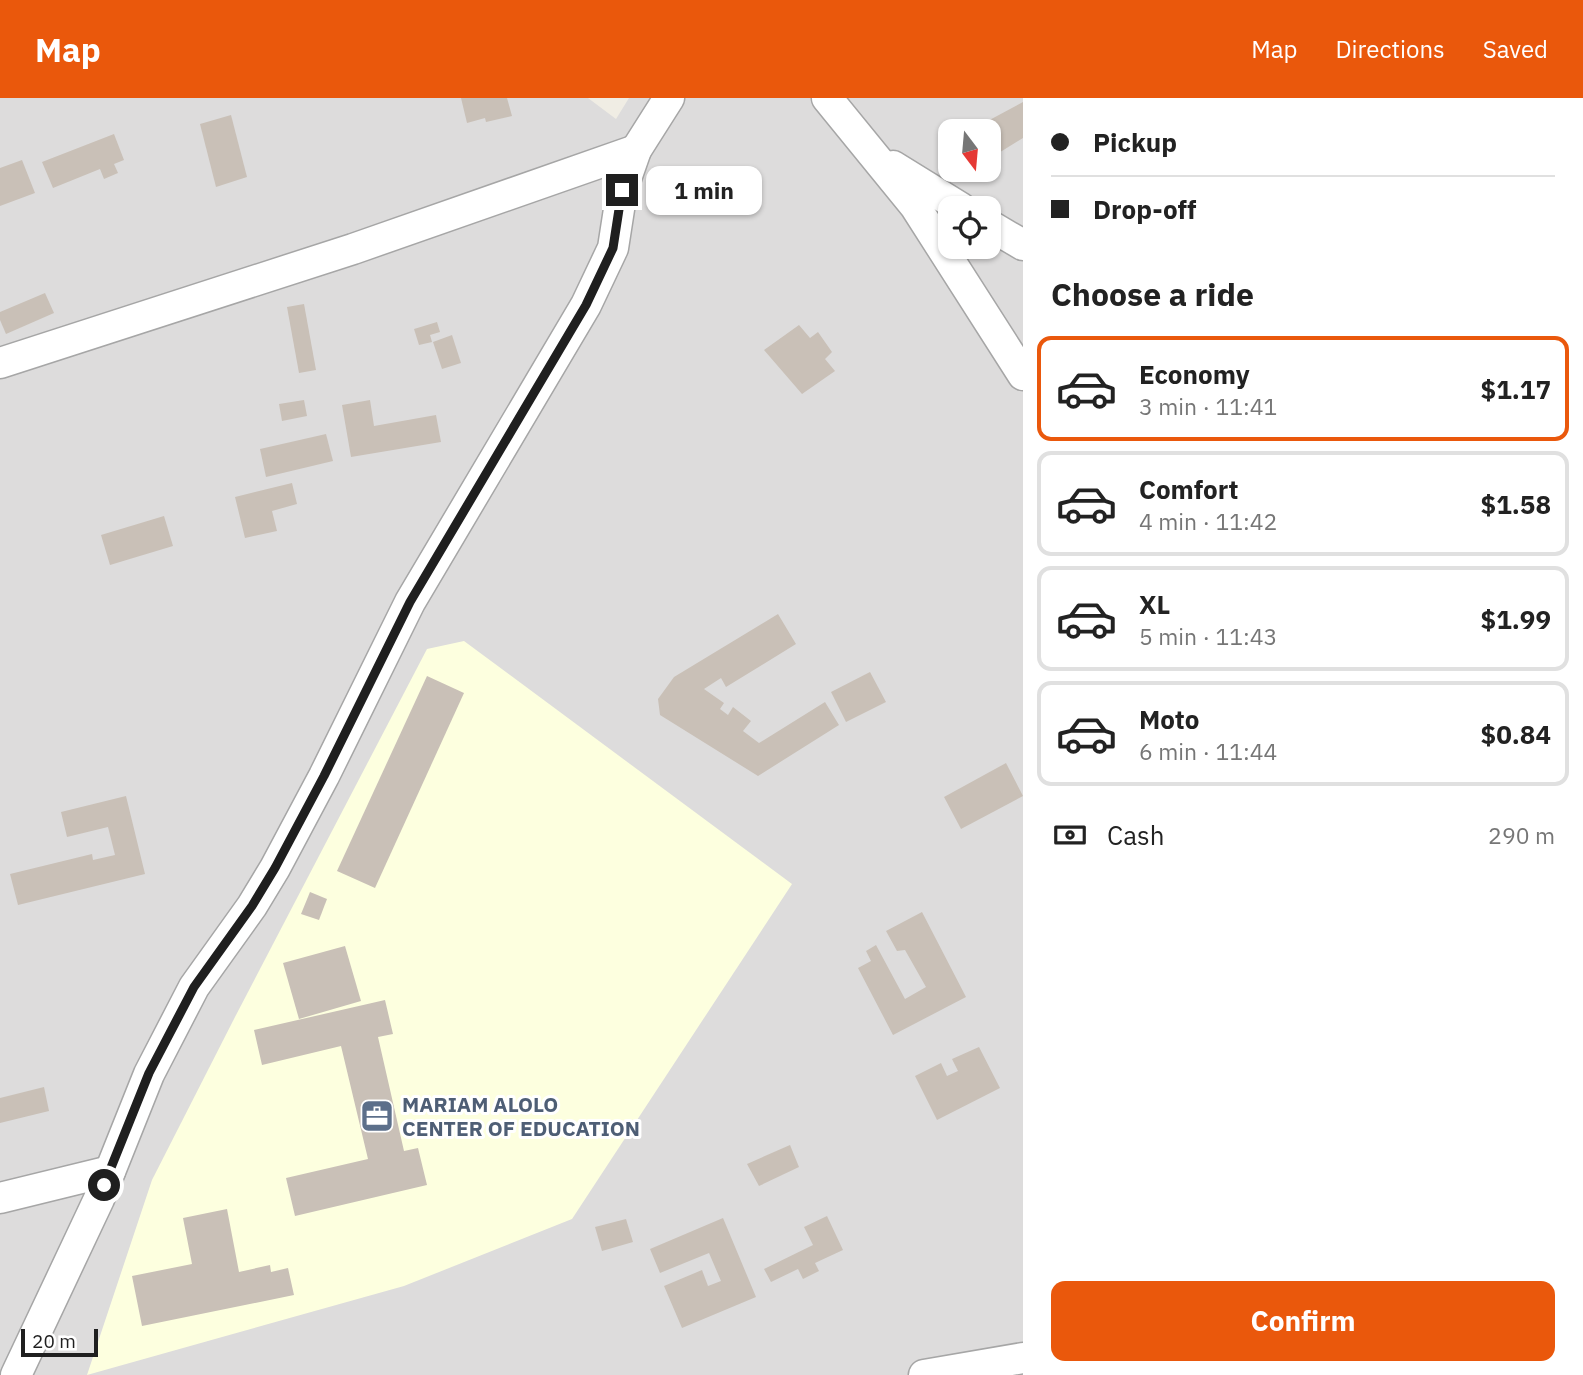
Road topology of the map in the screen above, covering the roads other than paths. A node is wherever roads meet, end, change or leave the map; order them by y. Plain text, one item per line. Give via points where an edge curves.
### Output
1 (669, 98) edge
2 (827, 98) edge
3 (636, 150) junction
4 (871, 152) junction
5 (942, 196) edge
6 (1001, 232) edge
7 (1023, 245) edge
8 (0, 363) edge
9 (1023, 375) edge
10 (110, 1171) junction
11 (0, 1199) edge
12 (1023, 1358) edge
13 (16, 1375) edge
14 (924, 1375) edge

1 - 3 street
2 - 4 street
3 - 8 street via 353,249
3 - 10 street via 622,190 613,248 586,305 410,602 275,868 194,987 149,1073
4 - 5 street
4 - 9 street via 915,206
6 - 7 street
10 - 11 street
10 - 13 street
12 - 14 street

